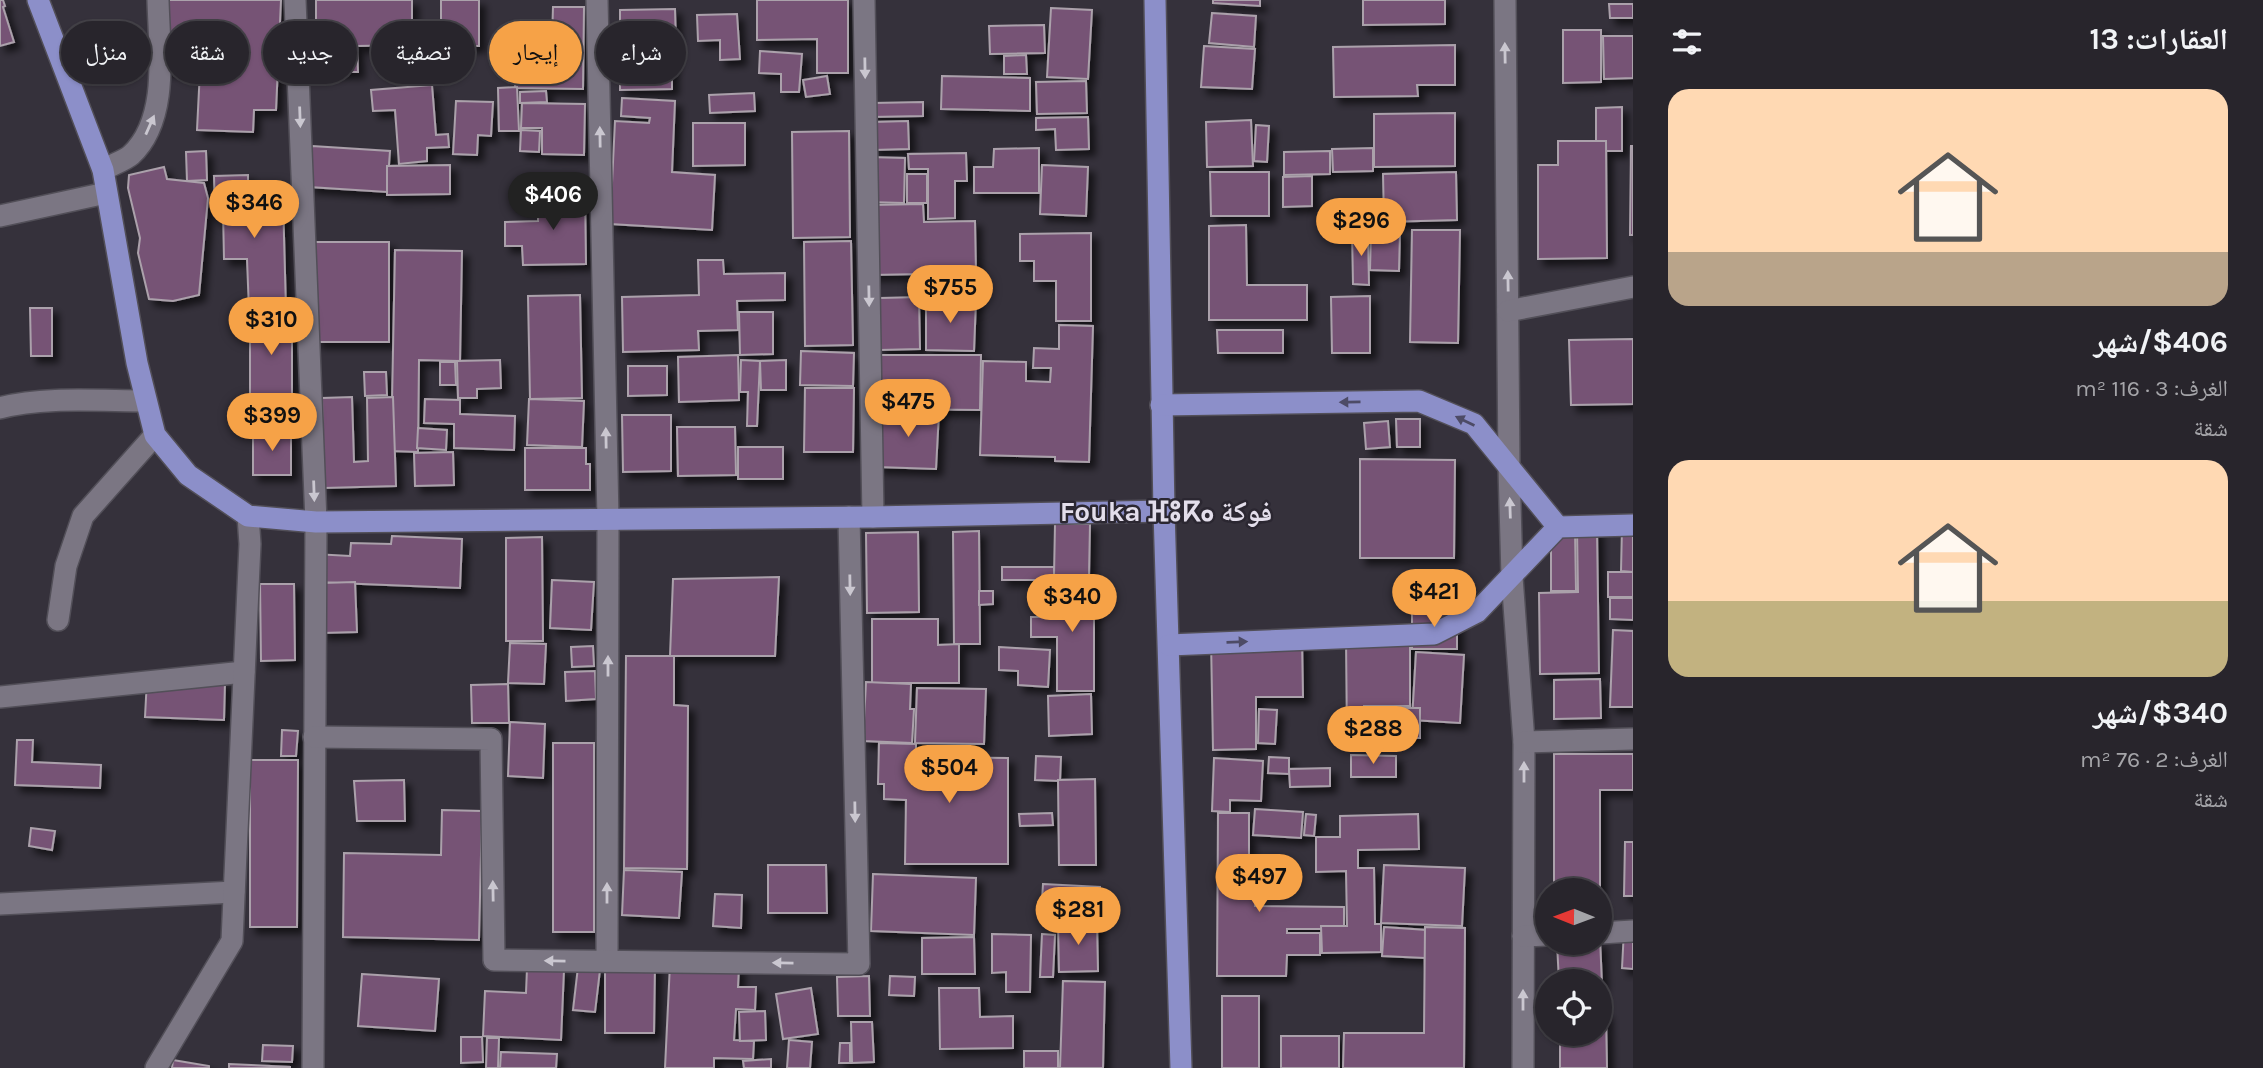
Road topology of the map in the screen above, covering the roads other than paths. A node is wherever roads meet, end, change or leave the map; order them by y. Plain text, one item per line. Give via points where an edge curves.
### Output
1 (38, 0) edge
2 (158, 0) edge
3 (295, 0) edge
4 (597, 0) edge
5 (864, 0) edge
6 (1156, 0) edge
7 (1505, 0) edge
8 (103, 170) junction
9 (106, 192) junction
10 (0, 216) edge
11 (1633, 286) edge
12 (1508, 312) junction
13 (146, 401) junction
14 (1161, 405) junction
15 (0, 408) edge
16 (155, 435) junction
17 (1509, 467) junction
18 (1164, 511) junction
19 (248, 516) junction
20 (849, 517) junction
21 (873, 517) junction
22 (608, 519) junction
23 (316, 522) junction
24 (1633, 525) edge
25 (1558, 527) junction
26 (1513, 577) junction
27 (58, 620) dead end
28 (1169, 645) junction
29 (244, 672) junction
30 (0, 697) edge
31 (314, 737) junction
32 (1633, 739) edge
33 (1524, 742) junction
34 (234, 892) junction
35 (0, 904) edge
36 (1633, 931) edge
37 (1612, 932) edge
38 (1523, 936) junction
39 (1535, 936) edge
40 (607, 961) junction
41 (156, 1068) edge
42 (313, 1068) edge
43 (1181, 1068) edge
44 (1523, 1068) edge

1 - 8 main road
8 -> 2 street via 131,155 152,125 159,93
3 -> 23 street
22 -> 4 street
5 -> 21 street
6 - 14 main road
12 -> 7 street
8 - 9 main road
9 - 10 street
9 - 13 main road
11 - 12 street
12 - 17 street
13 - 15 street via 66,401
13 - 16 main road
17 -> 14 main road via 1474,424 1419,401
14 - 18 main road
16 - 19 main road via 188,475
16 - 27 street via 83,516 66,566
17 - 25 main road
26 -> 17 street
18 - 21 main road
18 - 28 main road
19 - 23 main road
19 - 29 street
20 - 21 main road
20 - 22 main road
20 -> 40 street via 859,964
22 - 23 main road
40 -> 22 street
23 - 31 street
24 - 25 main road
25 - 26 main road
28 -> 26 main road via 1434,634 1477,612
26 - 33 street
28 - 43 main road
29 - 30 street
29 - 34 street
40 -> 31 street via 494,960 491,740
31 - 42 street
32 - 33 street
38 -> 33 street
34 - 35 street
34 - 41 street via 232,941
36 - 37 street
38 - 39 street
44 -> 38 street

